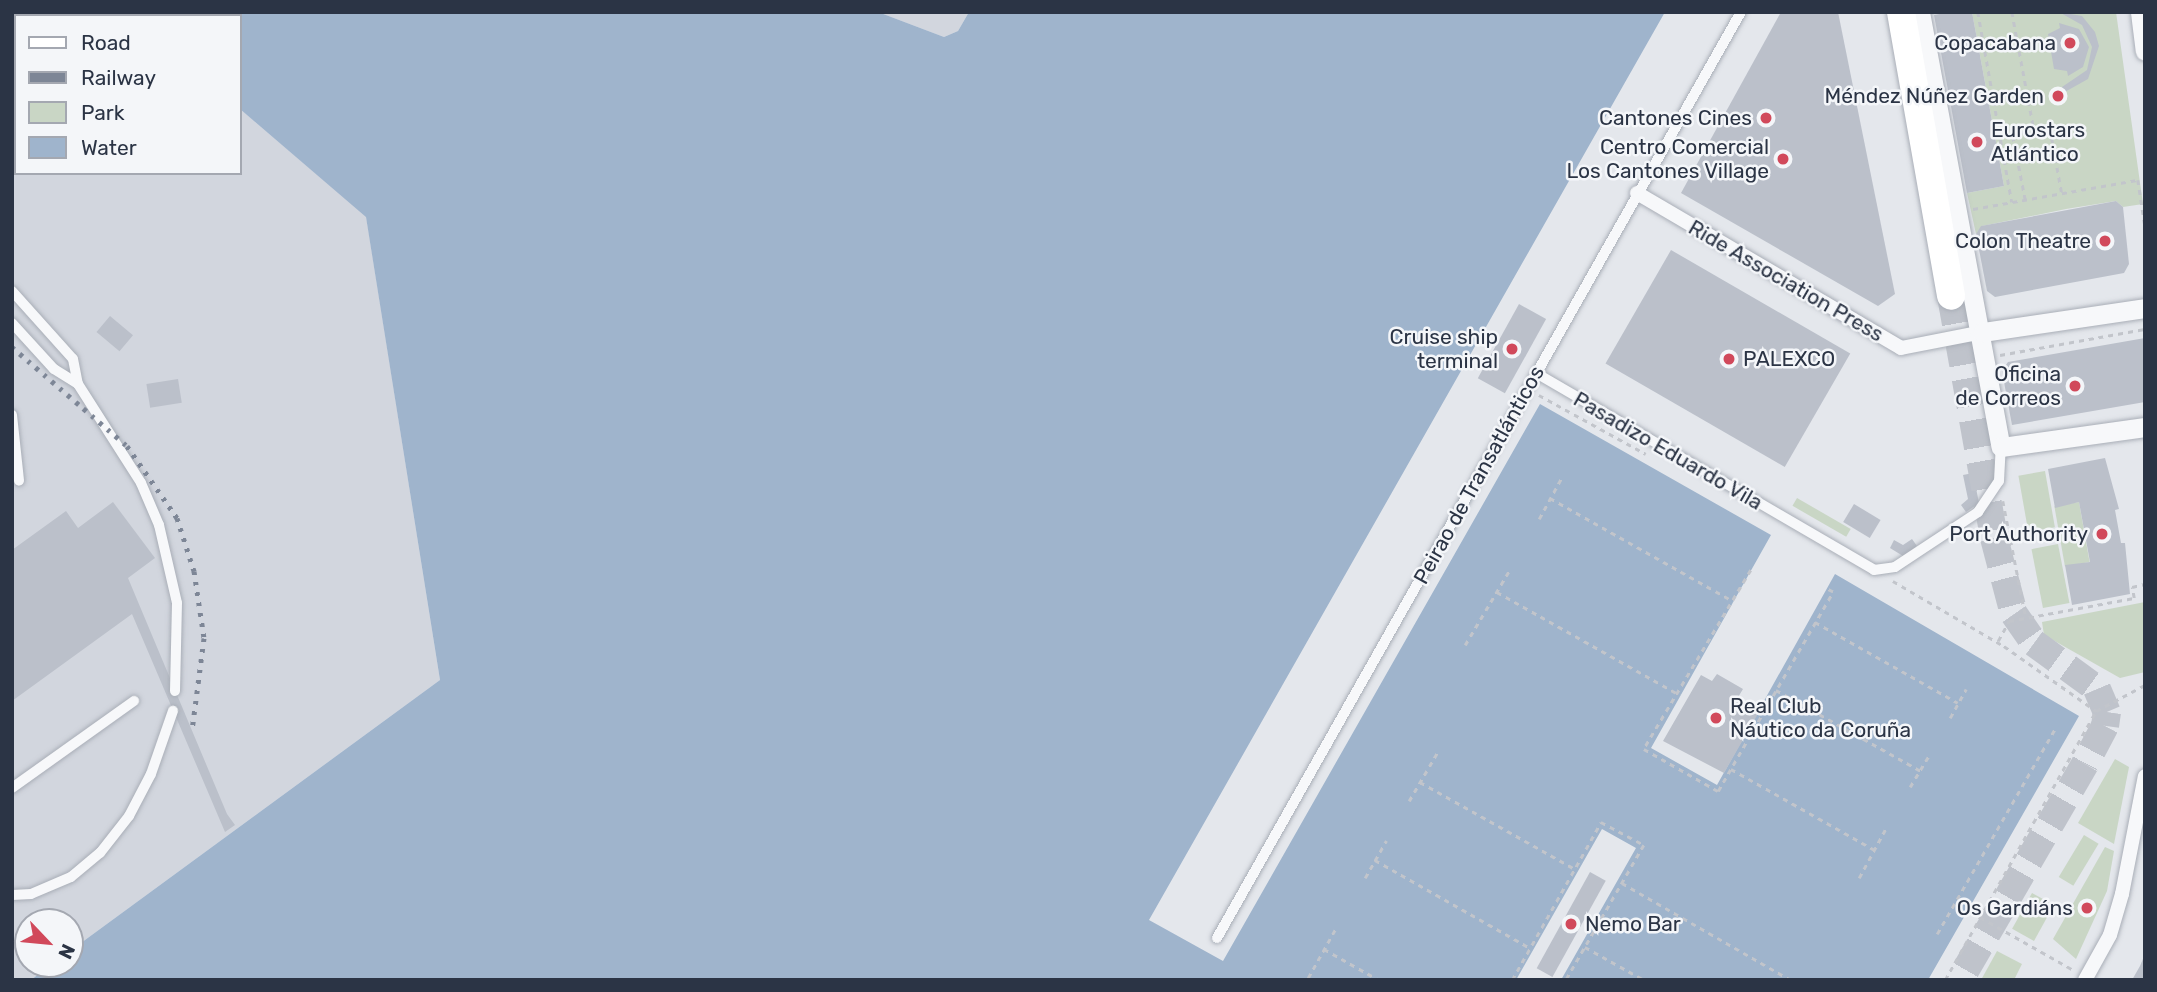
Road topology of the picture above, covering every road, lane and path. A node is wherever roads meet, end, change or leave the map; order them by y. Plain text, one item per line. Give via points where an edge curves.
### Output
1 (1741, 12) edge
2 (1901, 12) edge
3 (1920, 12) edge
4 (1978, 12) edge
5 (2012, 12) edge
6 (2140, 12) edge
7 (2145, 51) edge
8 (2034, 130) junction
9 (1636, 193) junction
10 (2062, 194) junction
11 (2025, 200) junction
12 (2012, 203) junction
13 (1966, 210) dead end
14 (2145, 226) edge
15 (12, 291) edge
16 (1951, 296) tunnel mouth
17 (2145, 308) edge
18 (12, 323) edge
19 (2145, 329) edge
20 (1983, 332) junction
21 (1993, 356) dead end
22 (1536, 373) junction
23 (78, 384) junction
24 (1527, 388) junction
25 (12, 415) edge
26 (1579, 418) dead end
27 (2145, 427) edge
28 (2001, 447) junction
29 (1562, 477) dead end
30 (19, 481) dead end
31 (1999, 481) junction
32 (1550, 498) junction
33 (1539, 519) dead end
34 (1751, 570) dead end
35 (1874, 570) junction
36 (1509, 571) dead end
37 (2145, 584) edge
38 (1827, 589) dead end
39 (1497, 592) junction
40 (1731, 600) junction
41 (2026, 618) junction
42 (1815, 622) junction
43 (1997, 642) junction
44 (1465, 645) dead end
45 (2145, 685) edge
46 (1966, 689) dead end
47 (1776, 690) junction
48 (175, 691) dead end
49 (1678, 694) junction
50 (134, 701) dead end
51 (1958, 703) junction
52 (173, 710) dead end
53 (2096, 711) junction
54 (1950, 718) dead end
55 (2056, 727) dead end
56 (1437, 753) dead end
57 (1929, 755) dead end
58 (1731, 769) junction
59 (1921, 771) junction
60 (2145, 776) edge
61 (1420, 782) junction
62 (12, 788) edge
63 (1910, 788) dead end
64 (1409, 801) dead end
65 (1885, 830) dead end
66 (1386, 841) dead end
67 (1875, 850) junction
68 (1375, 860) junction
69 (1575, 869) junction
70 (1364, 878) dead end
71 (1859, 878) dead end
72 (1622, 883) junction
73 (12, 895) edge
74 (1980, 917) junction
75 (1336, 928) dead end
76 (1937, 934) dead end
77 (1217, 938) dead end
78 (1585, 947) junction
79 (1530, 948) junction
80 (1324, 949) junction
81 (1308, 978) edge
82 (2087, 979) edge
83 (1379, 980) edge
84 (1512, 980) edge
85 (1566, 980) edge
86 (1644, 980) edge
87 (1791, 980) edge
88 (1945, 980) edge

1 - 9 lane, Peirao de Transatlánticos
2 - 16 main road
3 - 20 street
4 - 12 path
5 - 8 path
6 - 7 street
8 - 10 path via 2050,128
8 - 11 path via 2012,134
9 - 20 street, Ride Association Press via 1901,348
9 - 22 lane, Peirao de Transatlánticos
10 - 11 path
10 - 14 path via 2138,180
11 - 12 path
12 - 13 path
15 - 23 lane via 73,359
17 - 20 street
18 - 23 lane via 54,369
19 - 21 path
20 - 28 street
22 - 24 lane, Peirao de Transatlánticos
22 - 35 lane, Pasadizo Eduardo Vila
23 - 48 lane via 141,483 159,525 177,603
24 - 26 path
24 - 77 lane, Peirao de Transatlánticos
25 - 30 lane
27 - 28 street
28 - 31 lane
29 - 32 path
31 - 35 lane via 1978,512 1895,566
31 - 41 path
32 - 33 path
32 - 40 path
34 - 40 path via 1747,569
35 - 43 path
36 - 39 path
37 - 41 path via 2132,587 2134,598
38 - 42 path via 1833,592
39 - 44 path
39 - 49 path
40 - 49 path
41 - 43 path via 2009,621
42 - 47 path
42 - 51 path
43 - 53 path
45 - 53 path
46 - 51 path
47 - 58 path
47 - 59 path
49 - 58 path via 1644,749 1718,791
50 - 62 lane
51 - 54 path
52 - 73 lane via 151,774 129,816 100,853 71,877 31,894
53 - 74 path
55 - 76 path
56 - 61 path
57 - 59 path
58 - 67 path
59 - 63 path
60 - 82 street via 2122,894 2110,934
61 - 64 path
61 - 69 path
65 - 67 path
66 - 68 path
67 - 71 path
68 - 70 path
68 - 79 path
69 - 72 path via 1601,822 1644,845
69 - 79 path
72 - 78 path
72 - 87 path
74 - 82 path
74 - 88 path
75 - 80 path
78 - 85 path
78 - 86 path
79 - 84 path
80 - 81 path
80 - 83 path

